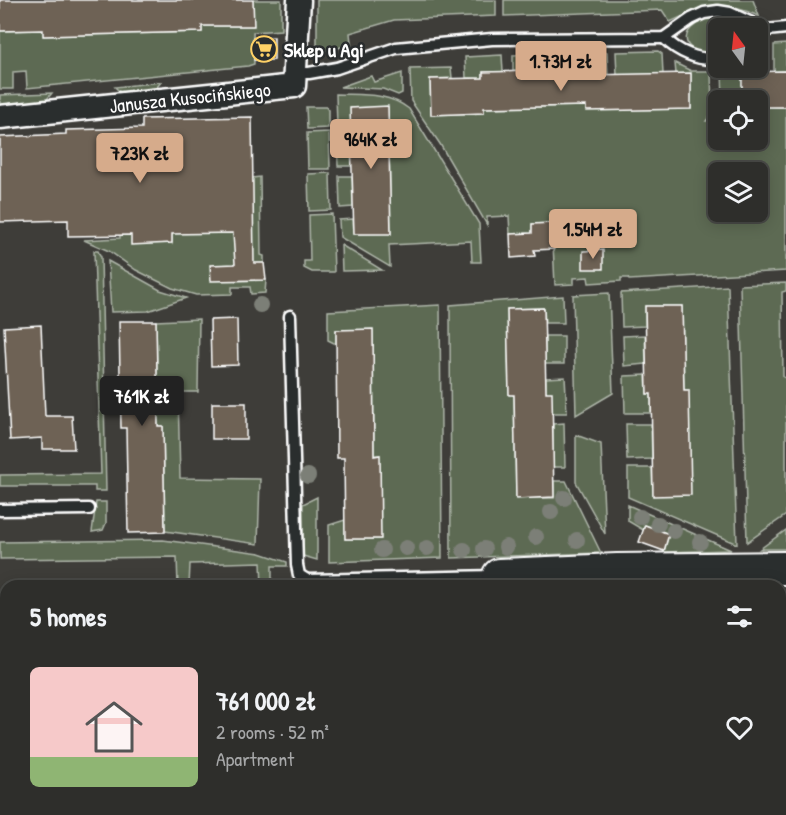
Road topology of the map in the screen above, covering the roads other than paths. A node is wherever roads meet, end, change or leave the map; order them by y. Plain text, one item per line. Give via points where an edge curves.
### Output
1 (299, 0) edge
2 (741, 18) edge
3 (786, 28) edge
4 (768, 30) edge
5 (664, 38) junction
6 (708, 58) edge
7 (295, 73) junction
8 (0, 117) edge
9 (290, 316) dead end
10 (89, 509) dead end
11 (0, 510) edge
12 (786, 568) edge
13 (307, 580) edge
14 (514, 580) edge

1 - 7 street, Janusza Kusocińskiego
2 - 5 lane via 718,11 704,13
3 - 4 lane
5 - 6 lane via 699,58
5 - 7 lane via 502,39 396,48 337,68
7 - 8 street, Janusza Kusocińskiego via 294,86 288,87
9 - 13 lane via 297,565 299,575
10 - 11 lane
12 - 14 street

